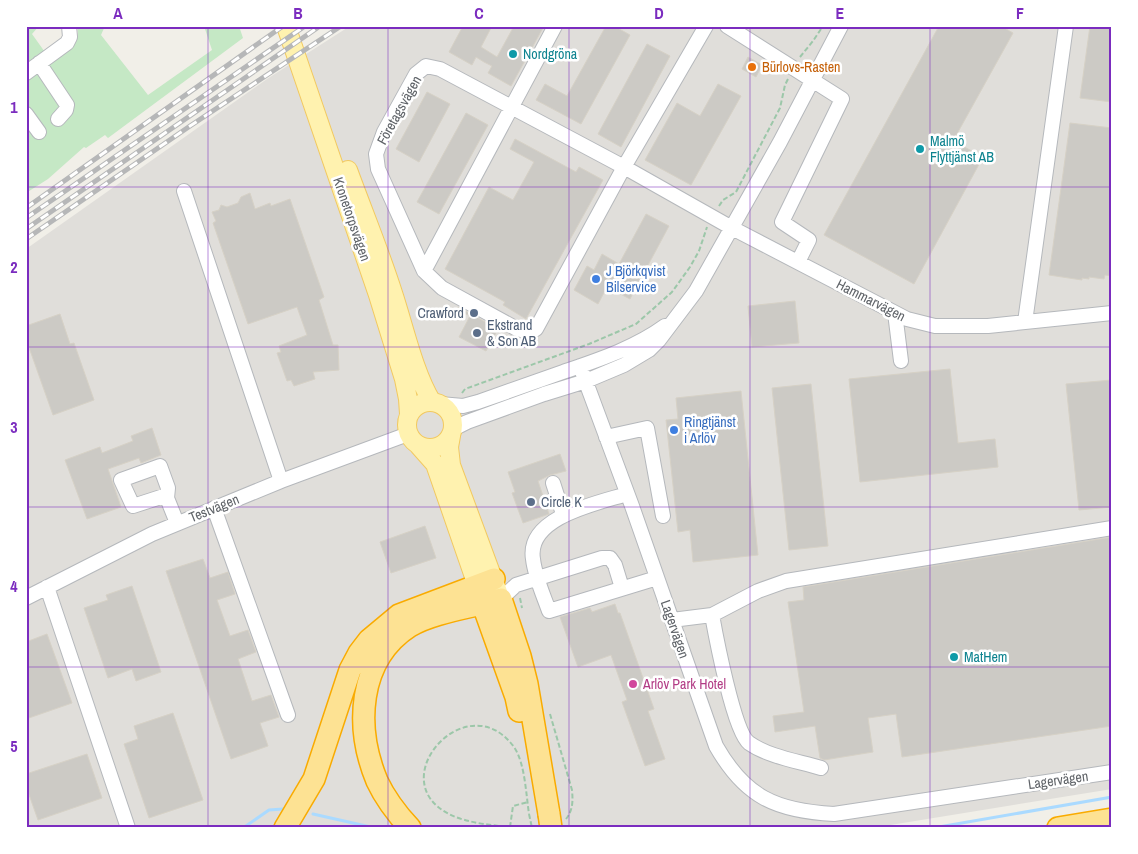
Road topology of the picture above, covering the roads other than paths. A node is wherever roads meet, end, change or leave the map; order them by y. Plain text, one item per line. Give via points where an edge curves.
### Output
1 (69, 26) edge
2 (286, 26) edge
3 (296, 26) edge
4 (555, 26) edge
5 (706, 26) edge
6 (727, 26) edge
7 (841, 26) edge
8 (1066, 26) edge
9 (39, 64) junction
10 (26, 73) edge
11 (812, 81) junction
12 (511, 108) junction
13 (26, 114) edge
14 (58, 118) dead end
15 (39, 132) dead end
16 (624, 167) junction
17 (184, 191) dead end
18 (732, 228) junction
19 (798, 262) junction
20 (424, 271) junction
21 (895, 313) junction
22 (1112, 313) edge
23 (676, 318) junction
24 (1025, 322) junction
25 (901, 361) dead end
26 (580, 366) junction
27 (586, 381) junction
28 (436, 403) junction
29 (409, 414) junction
30 (452, 433) junction
31 (606, 438) junction
32 (413, 440) junction
33 (280, 481) junction
34 (553, 483) dead end
35 (627, 494) junction
36 (167, 495) dead end
37 (214, 508) junction
38 (563, 514) junction
39 (663, 516) dead end
40 (178, 523) junction
41 (1112, 528) edge
42 (538, 578) junction
43 (657, 578) junction
44 (485, 581) junction
45 (47, 587) junction
46 (622, 588) junction
47 (505, 597) junction
48 (26, 598) edge
49 (712, 615) junction
50 (672, 620) junction
51 (288, 715) dead end
52 (821, 768) dead end
53 (1112, 772) edge
54 (539, 818) edge
55 (1112, 819) edge
56 (128, 828) edge
57 (285, 828) edge
58 (410, 828) edge
59 (1058, 828) edge

1 - 9 street via 67,43
2 - 29 main road, Kronetorpsvägen via 378,294 404,379
3 - 28 main road, Kronetorpsvägen via 391,286 425,391
4 - 12 street
5 - 16 street, Företagsvägen
6 - 11 street
7 - 11 street
8 - 24 street
9 - 10 street
9 - 14 street via 67,104
11 - 18 street
11 - 19 street via 842,100 782,222 809,240
12 - 16 street, Företagsvägen
12 - 20 street
12 - 20 street, Företagsvägen via 440,69 426,66 416,74 384,132 376,154 378,169
13 - 15 street
16 - 18 street, Företagsvägen
16 - 20 street, Företagsvägen via 536,329 529,332 517,329 442,288
17 - 33 street
18 - 19 street, Hammarvägen
18 - 23 street via 696,291
19 - 21 street, Hammarvägen
21 - 24 street, Hammarvägen via 935,326
21 - 25 street
22 - 24 street, Hammarvägen
23 - 26 street via 647,337
23 - 27 street via 649,350
26 - 27 street, Lagervägen
26 - 28 street via 463,406
27 - 30 street via 467,422
27 - 31 street, Lagervägen
28 - 29 main road via 418,405
28 - 30 main road via 448,411 453,420
29 - 32 main road via 406,421
30 - 32 main road via 437,448 428,449
30 - 44 main road via 449,447 451,464
31 - 35 street, Lagervägen
31 - 39 street via 647,428
32 - 33 street, Testvägen
32 - 44 main road via 435,464
33 - 37 street, Testvägen
34 - 38 street
35 - 38 street
35 - 43 street, Lagervägen
36 - 40 street
37 - 40 street, Testvägen
37 - 51 street
38 - 42 street via 535,540 532,557
40 - 45 street, Testvägen
41 - 49 street via 786,581
42 - 46 street via 610,558
42 - 46 street via 549,611
42 - 47 street
43 - 46 street
43 - 50 street, Lagervägen
44 - 47 main road
44 - 57 highway via 399,615 369,640 350,670 314,779
45 - 48 street, Testvägen
45 - 56 street
47 - 54 highway via 516,697
47 - 58 highway via 411,625 382,653 367,684 364,722 369,756 382,790
49 - 50 street
49 - 52 street via 739,728 747,742 769,753
50 - 53 street, Lagervägen via 716,746 738,779 756,794 776,804 817,813 850,812
55 - 59 highway

